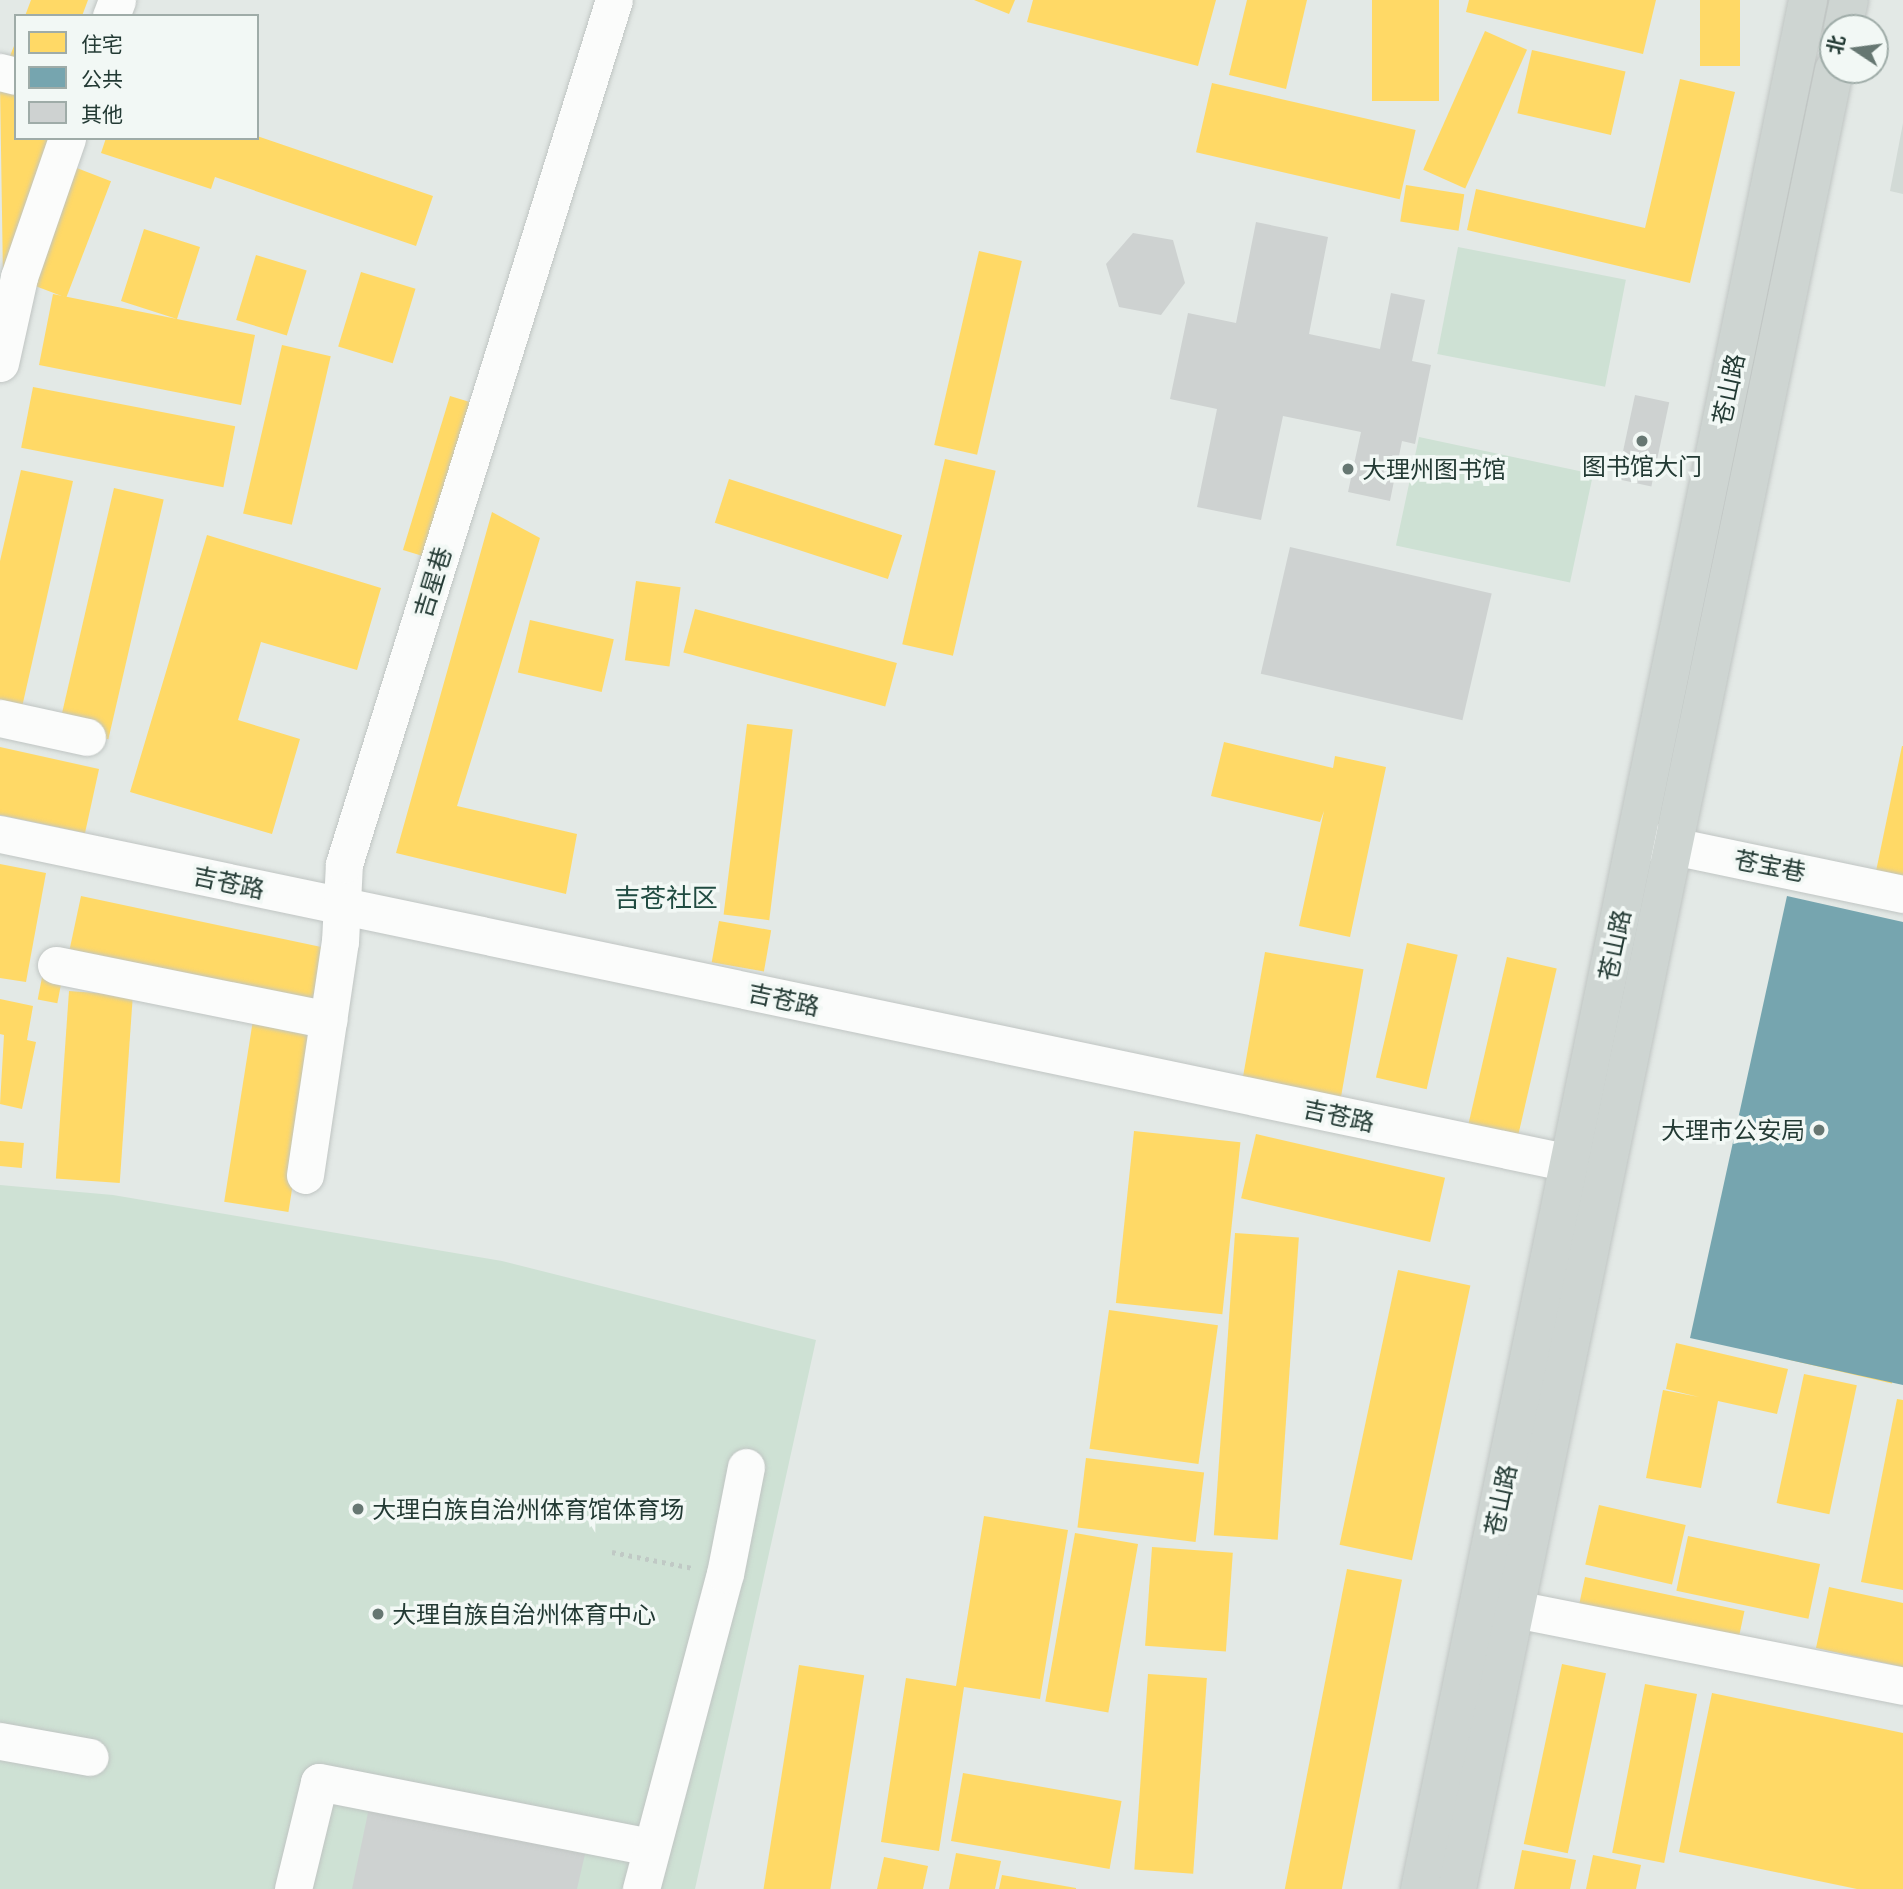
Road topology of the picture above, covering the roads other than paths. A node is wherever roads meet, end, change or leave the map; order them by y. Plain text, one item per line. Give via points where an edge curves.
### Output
1 (614, 0) edge
2 (1808, 0) edge
3 (1832, 84) edge
4 (66, 140) edge
5 (0, 363) edge
6 (0, 718) edge
7 (87, 737) dead end
8 (0, 834) edge
9 (1636, 838) junction
10 (1674, 846) junction
11 (0, 856) edge
12 (1903, 894) edge
13 (341, 917) junction
14 (56, 965) dead end
15 (328, 1020) junction
16 (305, 1175) dead end
17 (1567, 1175) junction
18 (746, 1467) dead end
19 (1515, 1609) junction
20 (1903, 1686) edge
21 (0, 1741) edge
22 (90, 1757) dead end
23 (650, 1847) junction
24 (293, 1889) edge
25 (641, 1889) edge
26 (1420, 1889) edge
27 (1457, 1889) edge

1 - 13 street, 吉星巷 via 344,864
2 - 9 main road, 苍山路
3 - 10 main road, 苍山路
4 - 5 street via 19,277
6 - 7 street
8 - 13 street, 吉苍路
9 - 10 street, 苍宝巷
9 - 17 main road, 苍山路
10 - 12 street, 苍宝巷
10 - 19 main road, 苍山路
11 - 13 street, 吉苍路
13 - 15 street, 吉星巷
13 - 17 street, 吉苍路
14 - 15 street
15 - 16 street, 吉星巷
17 - 26 main road, 苍山路
18 - 23 street via 725,1574
19 - 20 street
19 - 27 main road, 苍山路
21 - 22 street
23 - 24 street via 319,1782
23 - 25 street

